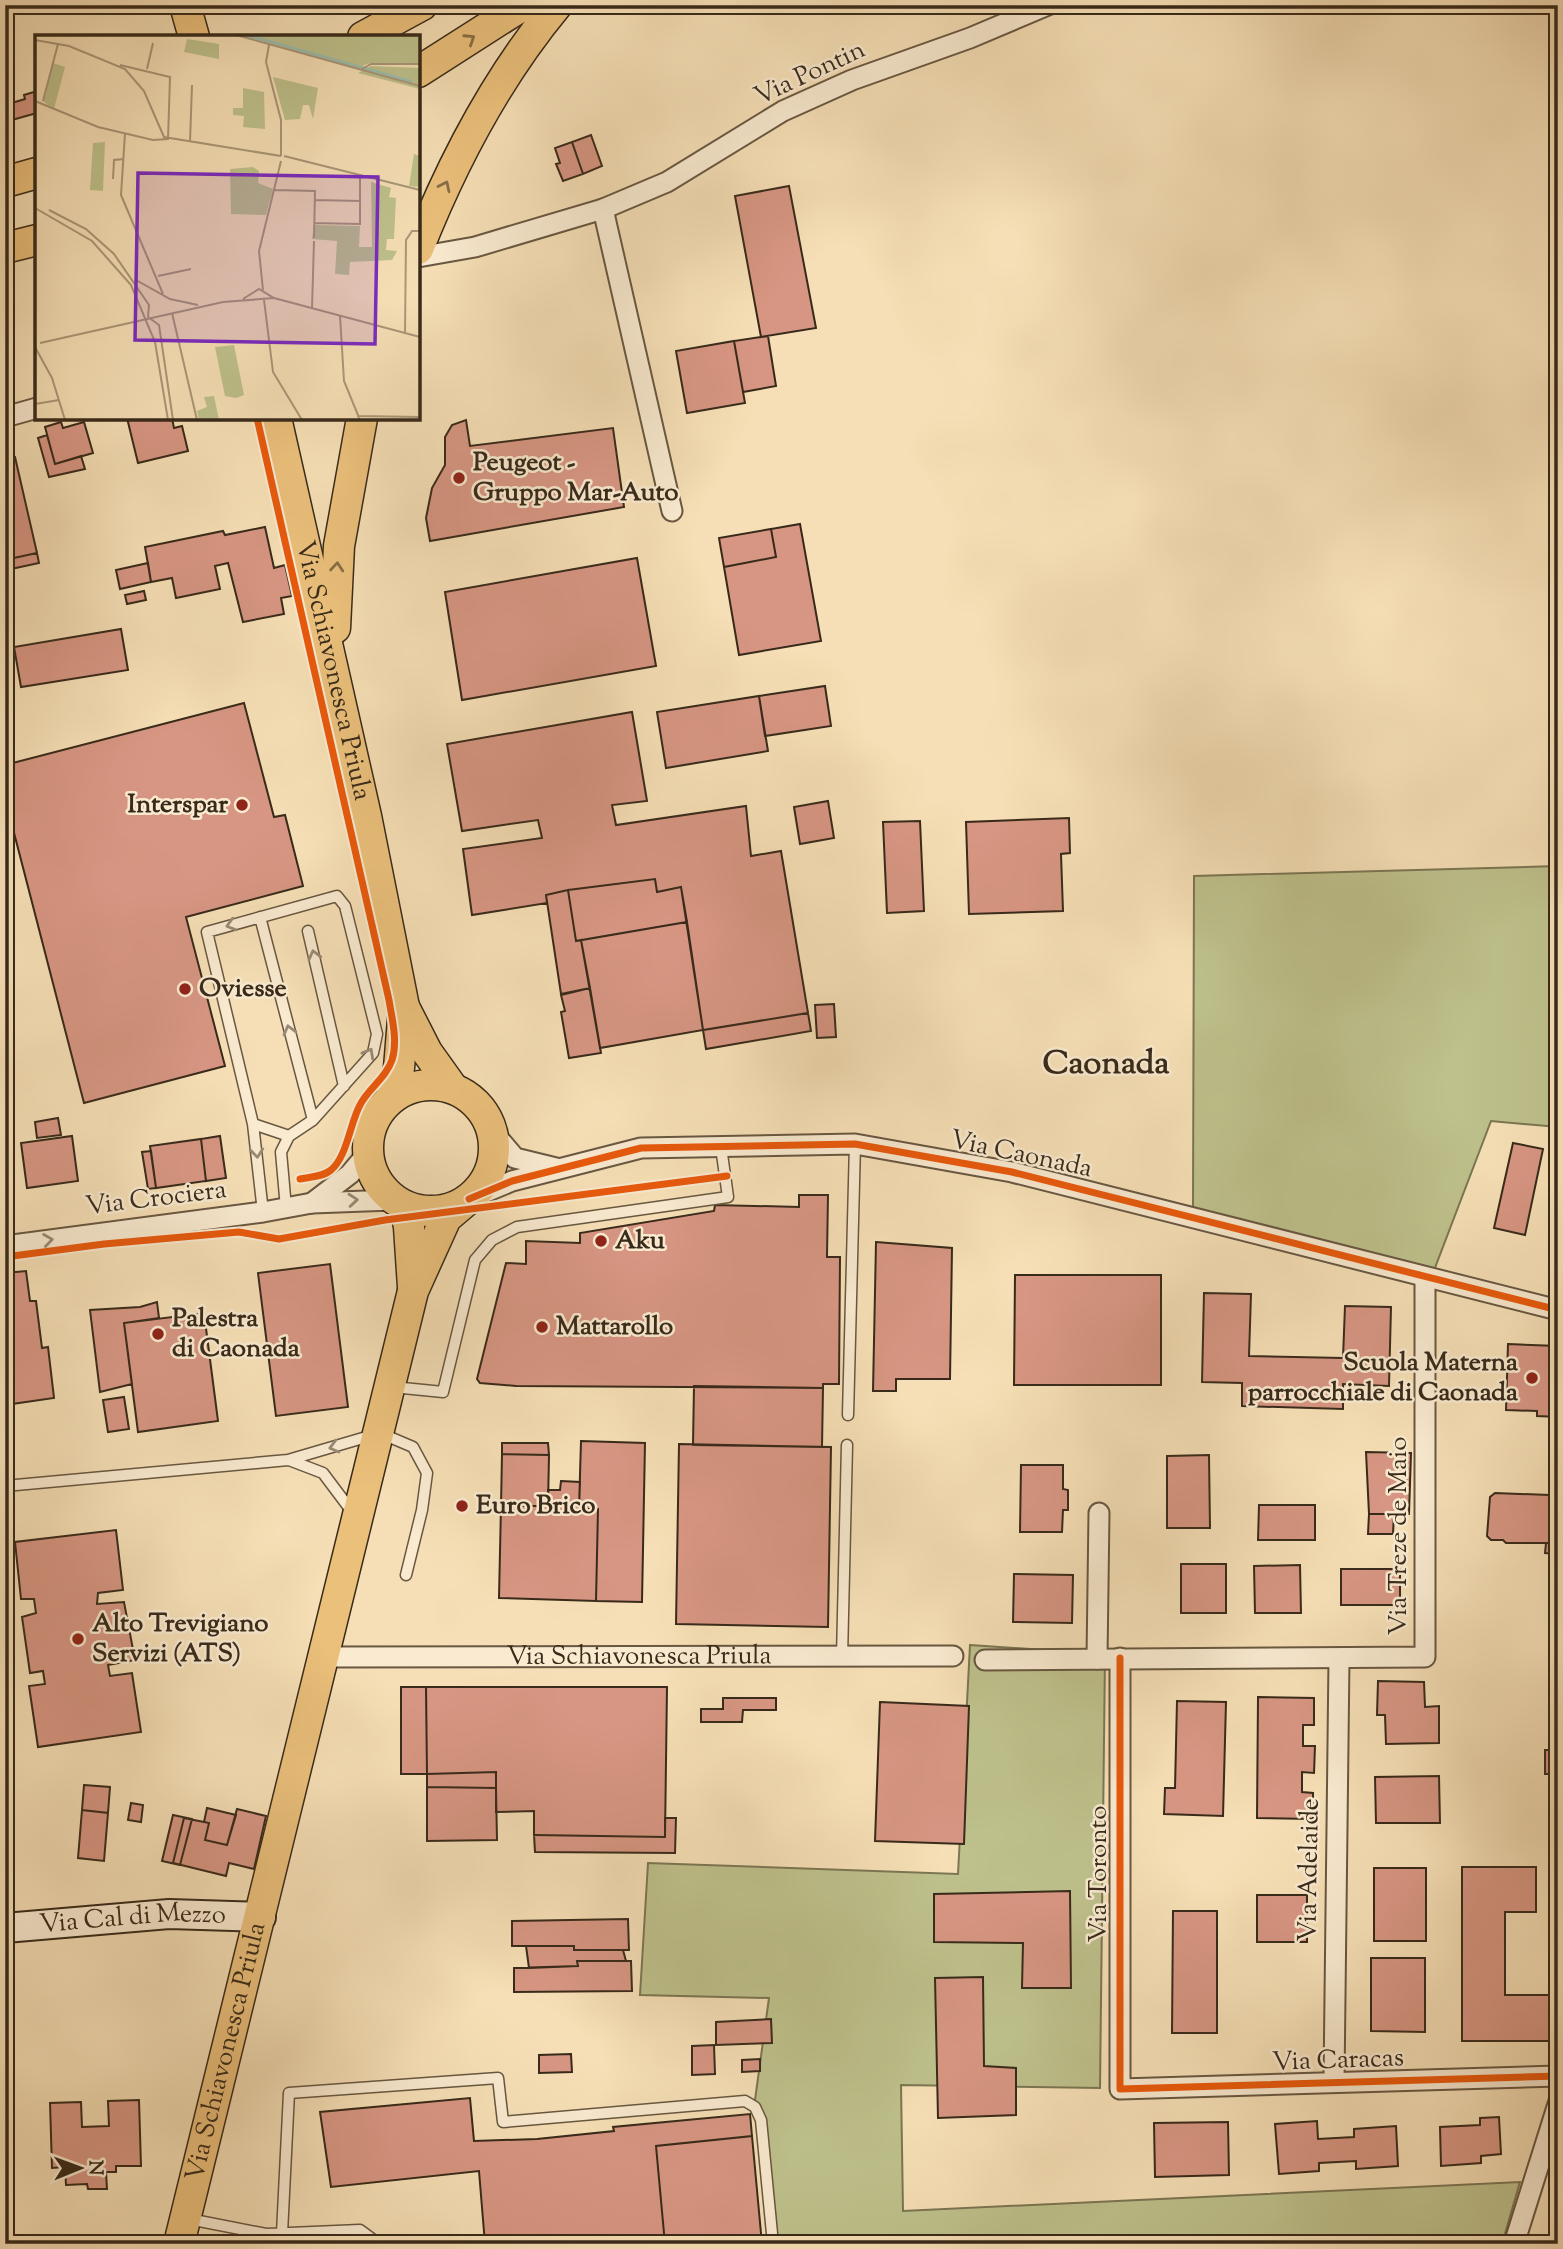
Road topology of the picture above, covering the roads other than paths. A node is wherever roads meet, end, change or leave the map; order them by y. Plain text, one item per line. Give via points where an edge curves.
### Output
1 (175, 5) edge
2 (185, 5) edge
3 (422, 5) edge
4 (523, 5) edge
5 (557, 5) edge
6 (1048, 5) edge
7 (175, 35) edge
8 (183, 35) edge
9 (193, 35) edge
10 (367, 35) edge
11 (420, 71) edge
12 (35, 174) edge
13 (5, 183) edge
14 (603, 209) junction
15 (35, 240) edge
16 (420, 244) edge
17 (5, 248) edge
18 (420, 257) edge
19 (35, 409) edge
20 (5, 417) edge
21 (276, 420) edge
22 (362, 420) edge
23 (672, 510) dead end
24 (336, 684) junction
25 (260, 917) junction
26 (308, 931) dead end
27 (404, 1007) junction
28 (344, 1086) junction
29 (452, 1087) junction
30 (391, 1097) junction
31 (313, 1120) junction
32 (253, 1124) junction
33 (493, 1132) junction
34 (289, 1136) junction
35 (855, 1144) junction
36 (721, 1147) junction
37 (367, 1154) junction
38 (557, 1168) junction
39 (468, 1200) junction
40 (312, 1203) junction
41 (399, 1203) junction
42 (286, 1208) junction
43 (263, 1212) junction
44 (5, 1246) edge
45 (1425, 1278) junction
46 (413, 1291) junction
47 (1558, 1310) edge
48 (391, 1386) junction
49 (848, 1415) dead end
50 (380, 1433) junction
51 (848, 1446) dead end
52 (288, 1460) junction
53 (5, 1486) edge
54 (1099, 1513) dead end
55 (359, 1518) junction
56 (406, 1576) dead end
57 (953, 1656) dead end
58 (324, 1657) junction
59 (842, 1657) junction
60 (1120, 1658) junction
61 (1339, 1658) junction
62 (1097, 1659) junction
63 (985, 1660) dead end
64 (261, 1917) junction
65 (5, 1928) edge
66 (1558, 2076) edge
67 (1334, 2081) junction
68 (1120, 2089) joint
69 (1558, 2104) edge
70 (182, 2231) edge
71 (282, 2233) junction
72 (379, 2244) edge
73 (773, 2244) edge
74 (1514, 2244) edge

1 - 7 main road
1 - 8 main road
2 - 9 main road
3 - 10 main road
11 -> 4 main road
16 -> 5 main road via 468,142 512,67
6 - 14 street, Via Pontin via 783,111 667,182
12 - 13 main road
14 - 18 street, Via Pontin via 475,247
14 - 23 street
15 - 17 main road
19 - 20 street
21 - 24 main road, Via Schiavonesca Priula
24 -> 22 main road via 338,563
24 - 27 main road, Via Schiavonesca Priula
28 -> 25 lane via 373,1053 377,1034 345,906 337,896
31 -> 25 lane
25 -> 32 lane via 207,932
28 -> 26 lane
27 - 29 main road, Via Schiavonesca Priula
27 - 30 main road, Via Schiavonesca Priula via 399,1068
28 - 31 lane
29 - 30 main road via 413,1086
29 - 33 main road via 475,1102
30 - 37 main road via 371,1126
31 - 34 lane
32 - 34 lane
32 -> 43 lane
33 - 38 street, Via Caonada via 515,1158
33 - 39 main road via 491,1169
34 - 42 lane via 281,1152
35 - 36 street, Via Caonada
35 - 45 street, Via Caonada via 1012,1172
35 - 49 lane
36 - 38 street, Via Caonada via 641,1148
36 - 48 lane via 728,1197 517,1227 492,1240 475,1260 443,1392
37 - 40 street, Via Crociera via 350,1174
37 - 41 main road via 381,1187
38 - 39 street, Via Caonada
39 - 41 main road via 430,1212
39 - 46 main road, Via Schiavonesca Priula via 446,1218
40 -> 41 street, Via Crociera via 371,1199
40 - 42 street, Via Crociera
41 - 46 main road, Via Schiavonesca Priula via 409,1227
42 - 43 street, Via Crociera
44 -> 43 street, Via Crociera
45 - 47 street, Via Caonada
45 - 61 street, Via Treze de Maio via 1425,1657
46 - 48 main road, Via Schiavonesca Priula
48 - 50 main road, Via Schiavonesca Priula
50 -> 52 lane
50 - 55 main road, Via Schiavonesca Priula
50 - 56 lane via 412,1447 427,1473
51 - 59 lane
52 - 53 lane
52 - 55 lane via 323,1473
54 - 62 street
55 - 58 main road, Via Schiavonesca Priula
57 - 59 street, Via Schiavonesca Priula
58 - 59 street, Via Schiavonesca Priula
58 - 64 main road, Via Schiavonesca Priula
60 - 61 street, Via Treze de Maio
60 - 62 street, Via Treze de Maio
60 - 68 street, Via Toronto
61 - 67 street, Via Adelaide
62 - 63 street, Via Treze de Maio
64 - 65 street, Via Cal di Mezzo via 169,1914
64 - 70 main road, Via Schiavonesca Priula
66 - 67 street, Via Caracas
67 - 68 street, Via Caracas
69 - 74 street
70 - 71 lane
71 - 72 lane via 360,2230
71 - 73 lane via 289,2092 498,2078 503,2122 746,2101 761,2120

